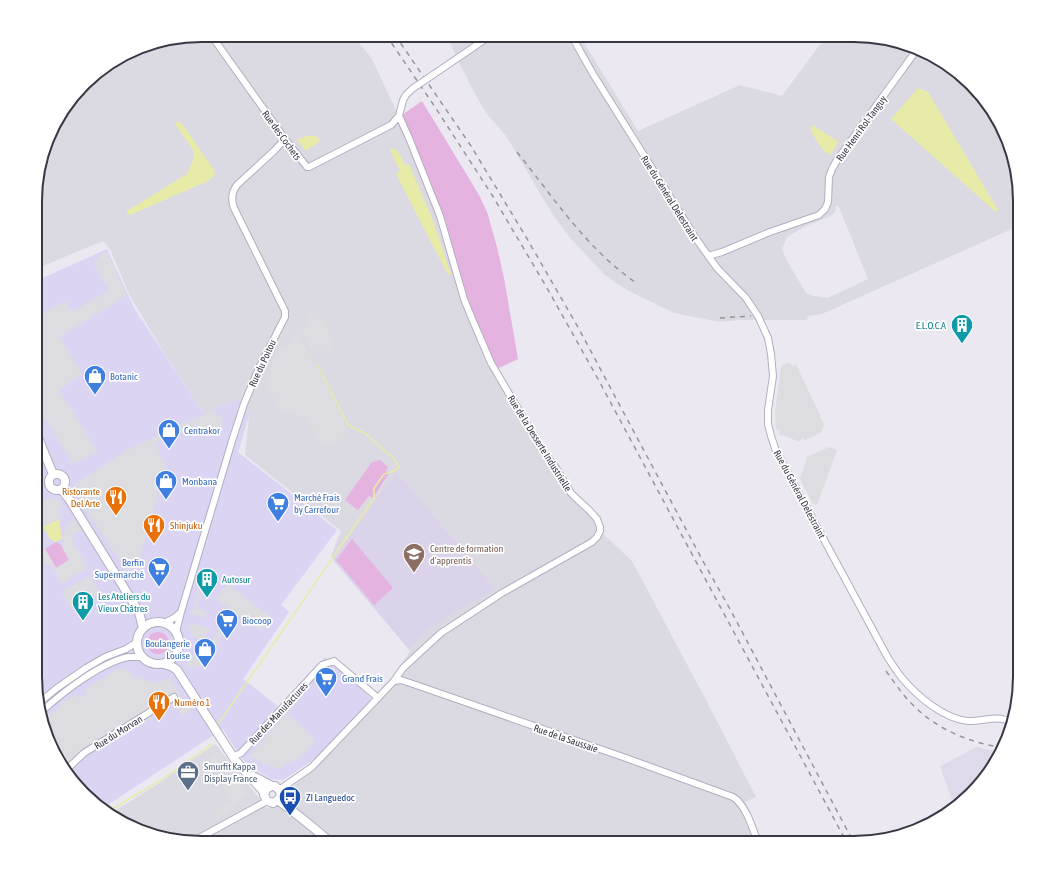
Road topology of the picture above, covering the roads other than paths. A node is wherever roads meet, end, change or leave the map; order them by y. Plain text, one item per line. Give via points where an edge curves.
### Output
1 (216, 42) edge
2 (481, 42) edge
3 (575, 42) edge
4 (914, 54) edge
5 (399, 116) junction
6 (285, 139) junction
7 (708, 256) junction
8 (42, 447) edge
9 (139, 612) junction
10 (181, 612) junction
11 (152, 623) junction
12 (164, 623) junction
13 (143, 628) junction
14 (176, 632) junction
15 (137, 642) junction
16 (175, 656) junction
17 (141, 657) junction
18 (164, 664) junction
19 (177, 670) junction
20 (394, 681) junction
21 (174, 697) dead end
22 (378, 698) junction
23 (43, 699) edge
24 (45, 708) edge
25 (1007, 721) edge
26 (233, 757) junction
27 (70, 766) edge
28 (246, 773) junction
29 (276, 788) junction
30 (264, 792) junction
31 (267, 800) junction
32 (278, 800) junction
33 (203, 836) edge
34 (324, 836) edge
35 (755, 836) edge

1 - 6 street, Rue des Cochets
2 - 5 street, bridge via 412,89 403,100
3 - 7 street, Rue du Général Delestraint via 644,157
4 - 7 street, Rue Henri Rol-Tanguy via 837,160 829,177 826,209 818,215
5 - 6 street, Rue des Cochets via 391,125 309,168
5 - 20 street, Rue de la Desserte Industrielle via 440,216 464,299 491,363 541,448 571,493 593,514 600,527 598,536 592,542 502,592 441,633
6 - 10 street, Rue du Poitou via 237,185 232,195 234,208 285,311 285,317 244,404
7 - 25 street, Rue du Général Delestraint via 750,302 762,323 771,354 773,376 768,424 776,451 888,658 919,696 951,717 968,721
8 - 9 street via 53,474 61,474 65,480 61,489
9 - 11 street
9 - 13 street
10 - 12 street
10 - 14 street, Rue du Poitou
11 - 12 street
11 - 13 street
12 - 14 street
13 - 15 street
14 - 16 street via 179,644
15 - 17 street
15 - 23 street via 86,668
16 - 18 street
16 - 19 street
17 - 18 street via 156,665
17 - 24 street via 110,664 90,674
18 - 19 street
19 - 26 street
20 - 22 street, Rue de la Desserte Industrielle
20 - 35 street, Rue de la Saussaie via 401,680 416,685 733,797 740,802
21 - 27 street, Rue du Morvan via 84,753
22 - 26 street, Rue des Manufactures via 334,661 322,665 241,753
22 - 29 street, Rue de la Desserte Industrielle via 312,766
26 - 28 street
28 - 29 street
28 - 30 street
29 - 30 street via 266,789
29 - 32 street via 281,794
30 - 31 street
31 - 32 street via 273,803
31 - 33 street
32 - 34 street

